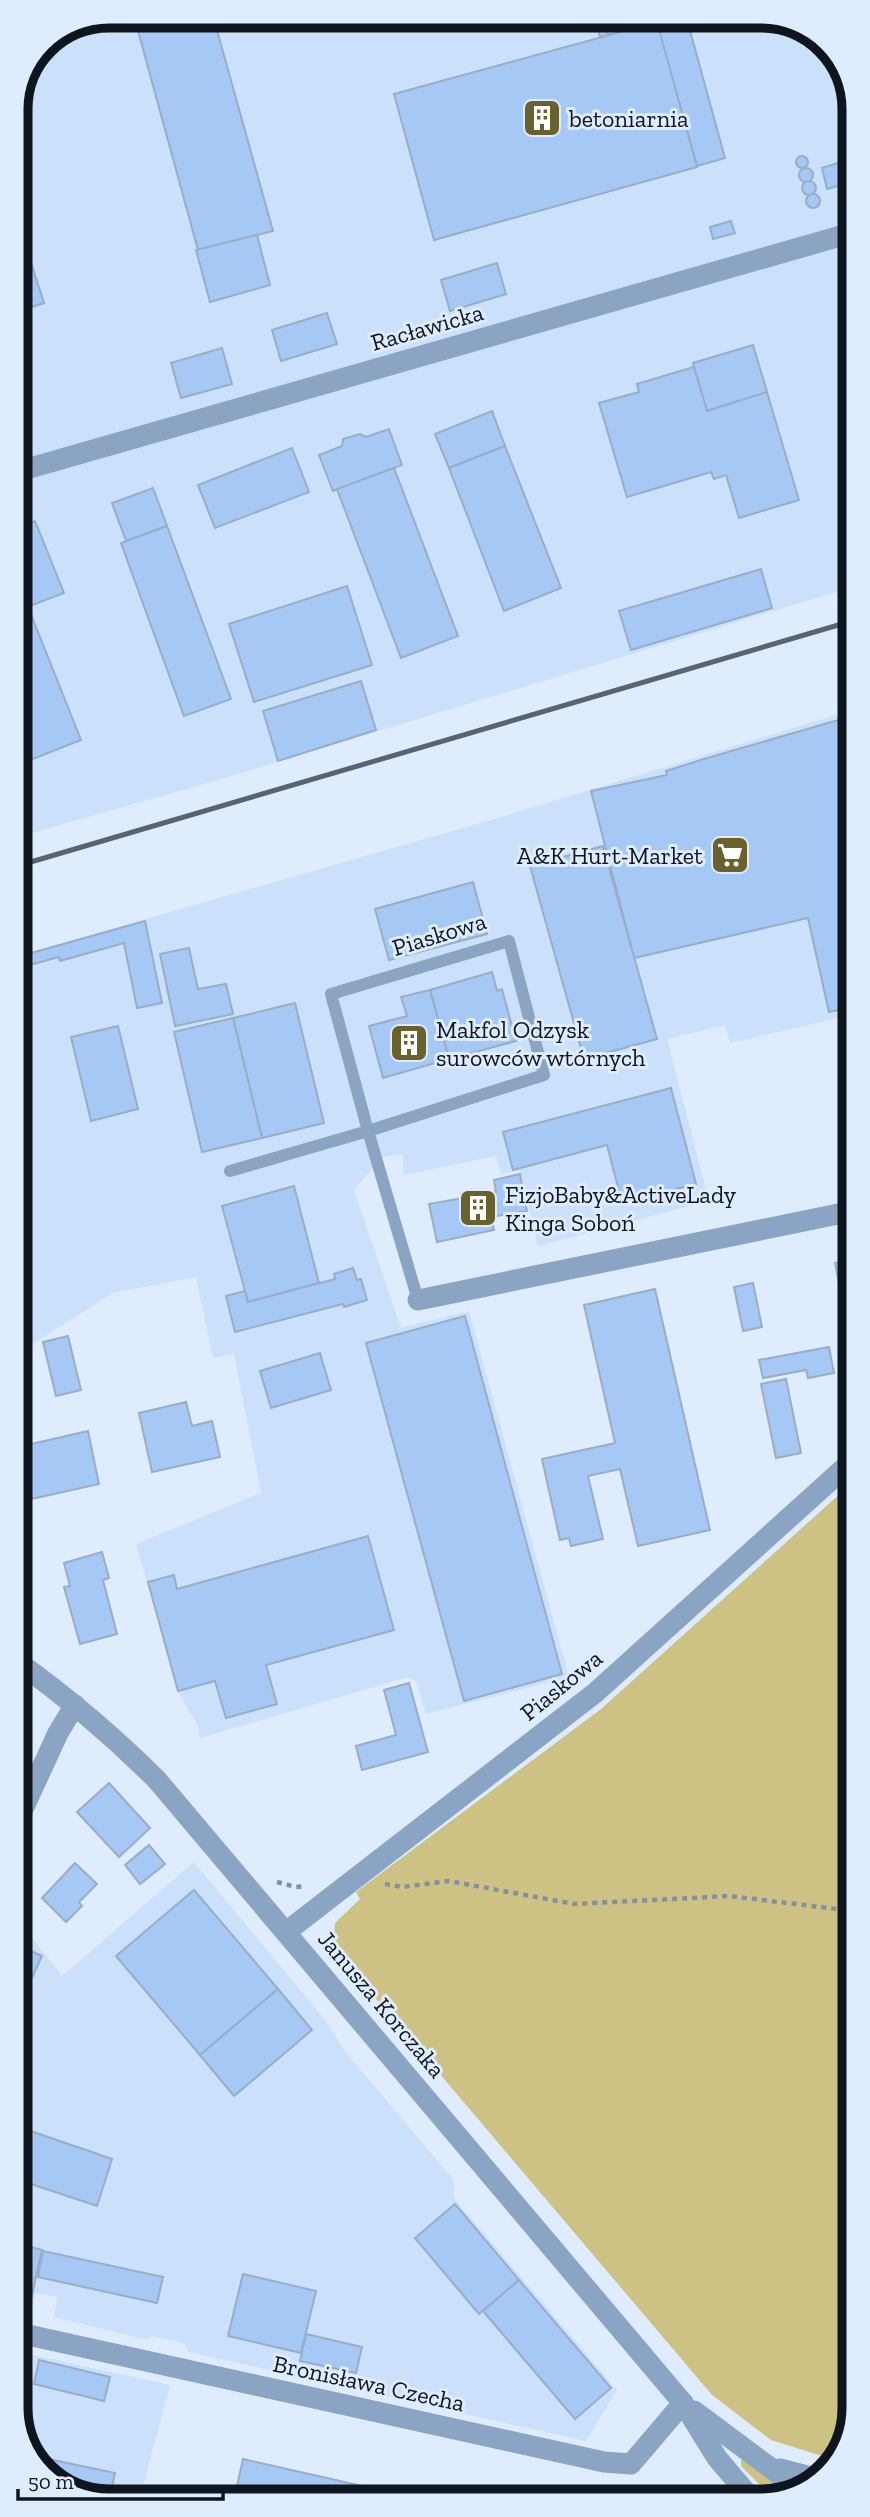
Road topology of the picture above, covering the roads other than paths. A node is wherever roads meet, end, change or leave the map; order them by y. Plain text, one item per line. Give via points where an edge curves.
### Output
1 (842, 236) edge
2 (28, 469) edge
3 (368, 1131) junction
4 (230, 1171) dead end
5 (842, 1213) edge
6 (418, 1300) joint
7 (842, 1470) edge
8 (28, 1670) edge
9 (75, 1705) junction
10 (28, 1798) edge
11 (286, 1932) junction
12 (28, 2335) edge
13 (683, 2403) junction
14 (768, 2465) junction
15 (805, 2475) edge
16 (792, 2483) edge
17 (743, 2489) edge

1 - 2 street, Racławicka
3 - 3 lane, Piaskowa via 331,994 509,941 544,1075
3 - 4 lane, Piaskowa
3 - 6 lane, Piaskowa
5 - 6 street, Piaskowa
7 - 11 street, Piaskowa via 595,1693
8 - 9 street, Janusza Korczaka
9 - 10 street
9 - 11 street, Janusza Korczaka via 157,1780
11 - 13 street, Janusza Korczaka
12 - 13 street, Bronisława Czecha via 604,2462 631,2464
13 - 14 street, Janusza Korczaka
13 - 17 street, Janusza Korczaka via 717,2458
14 - 15 street, Janusza Korczaka
14 - 16 street, Janusza Korczaka

